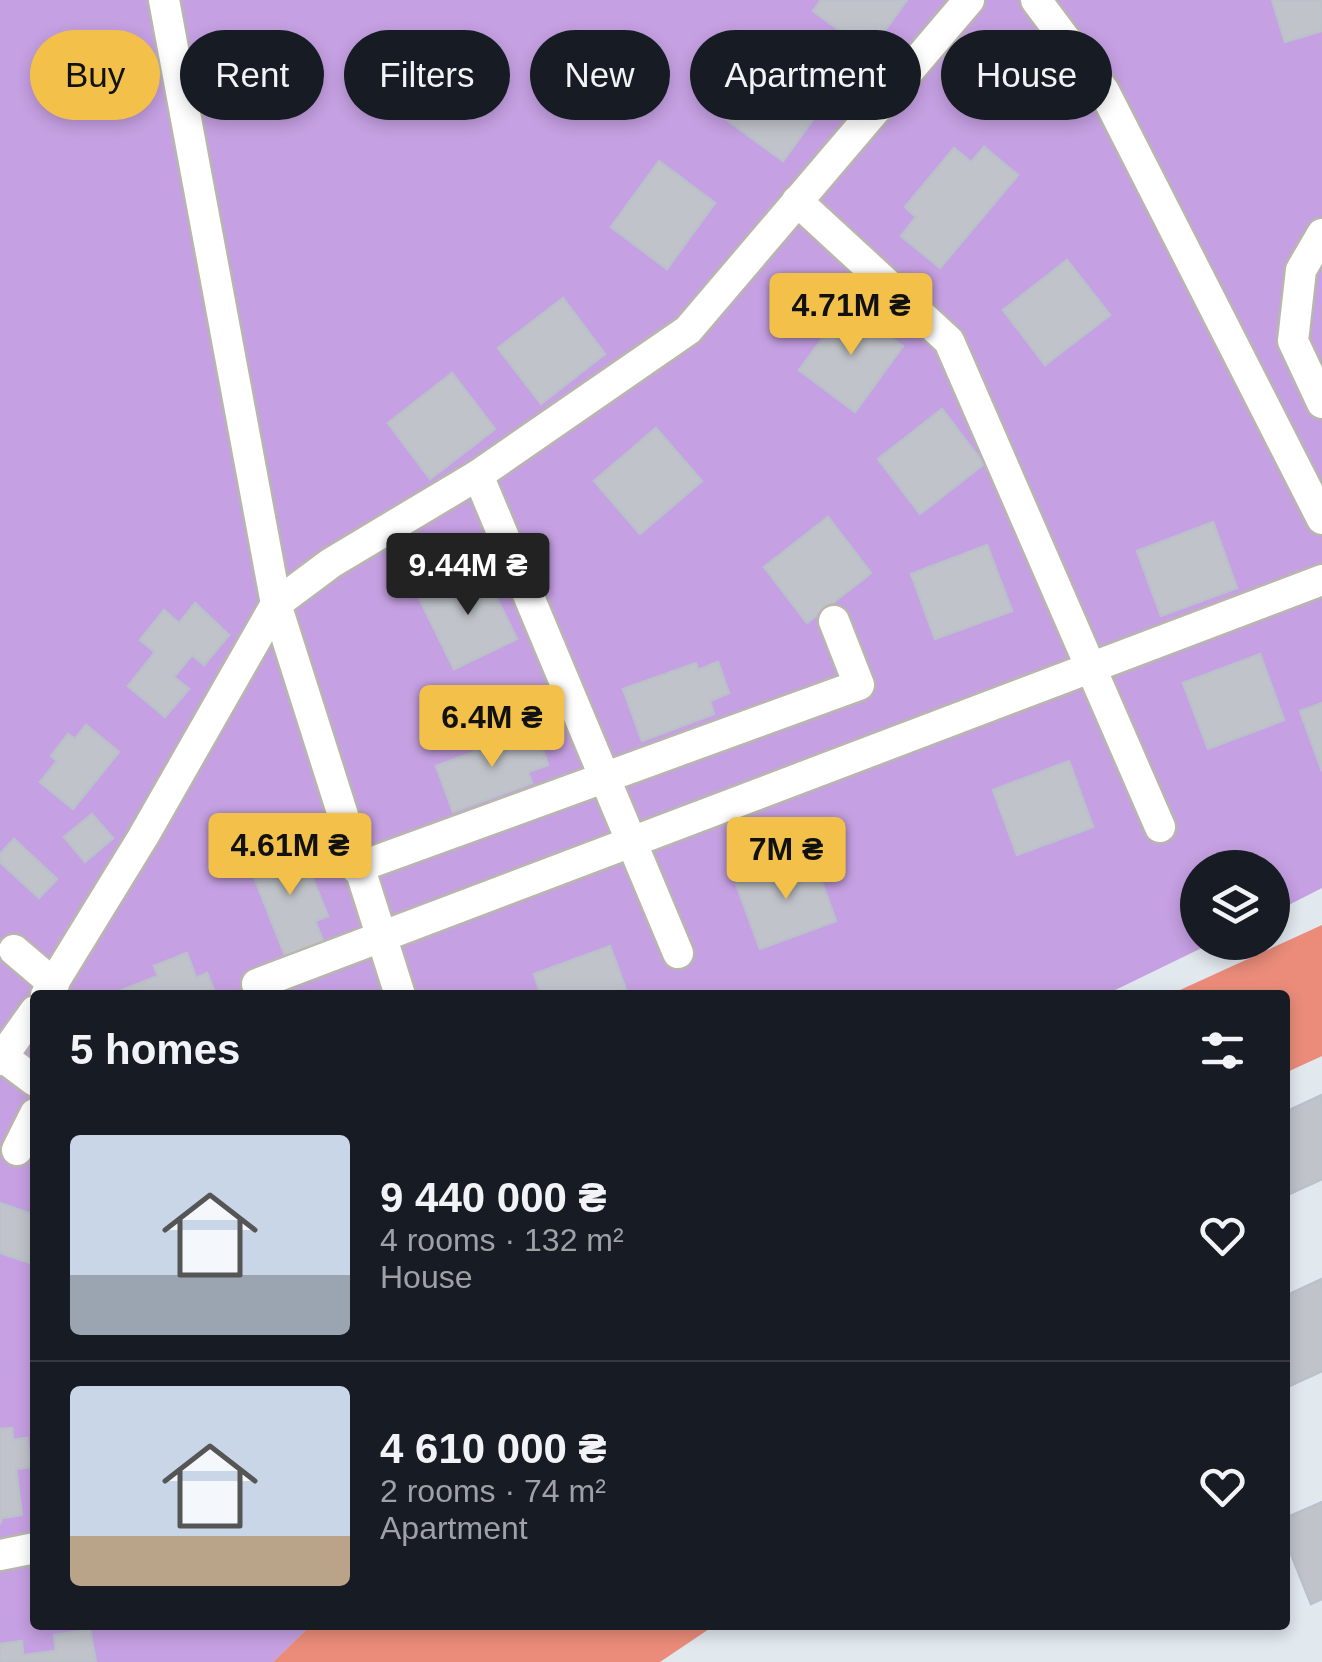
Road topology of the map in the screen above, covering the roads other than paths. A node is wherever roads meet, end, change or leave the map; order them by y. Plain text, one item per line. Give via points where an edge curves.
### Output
1 (164, 0) edge
2 (969, 0) edge
3 (1036, 0) edge
4 (797, 202) junction
5 (1322, 234) edge
6 (1322, 403) edge
7 (478, 475) junction
8 (1322, 519) edge
9 (1322, 580) edge
10 (276, 604) junction
11 (834, 621) dead end
12 (1090, 669) junction
13 (605, 779) junction
14 (1160, 827) dead end
15 (632, 842) junction
16 (356, 868) junction
17 (378, 936) junction
18 (14, 950) dead end
19 (678, 953) dead end
20 (257, 984) dead end
21 (50, 989) edge
22 (398, 990) edge
23 (30, 1018) edge
24 (2, 1058) edge
25 (30, 1078) edge
26 (30, 1124) edge
27 (17, 1150) dead end
28 (30, 1549) edge
29 (0, 1555) edge

1 - 10 street
2 - 4 street
3 - 8 street via 1104,92
4 - 7 street via 688,330
4 - 12 street via 948,342
5 - 6 street via 1301,270 1293,342
7 - 10 street
7 - 13 street
9 - 12 street
10 - 16 street
10 - 21 street
11 - 13 street via 859,685
12 - 14 street
12 - 15 street
13 - 15 street
13 - 16 street
15 - 17 street
15 - 19 street
16 - 17 street
17 - 20 street
17 - 22 street
18 - 21 street
23 - 24 street
24 - 25 street
26 - 27 street
28 - 29 street

